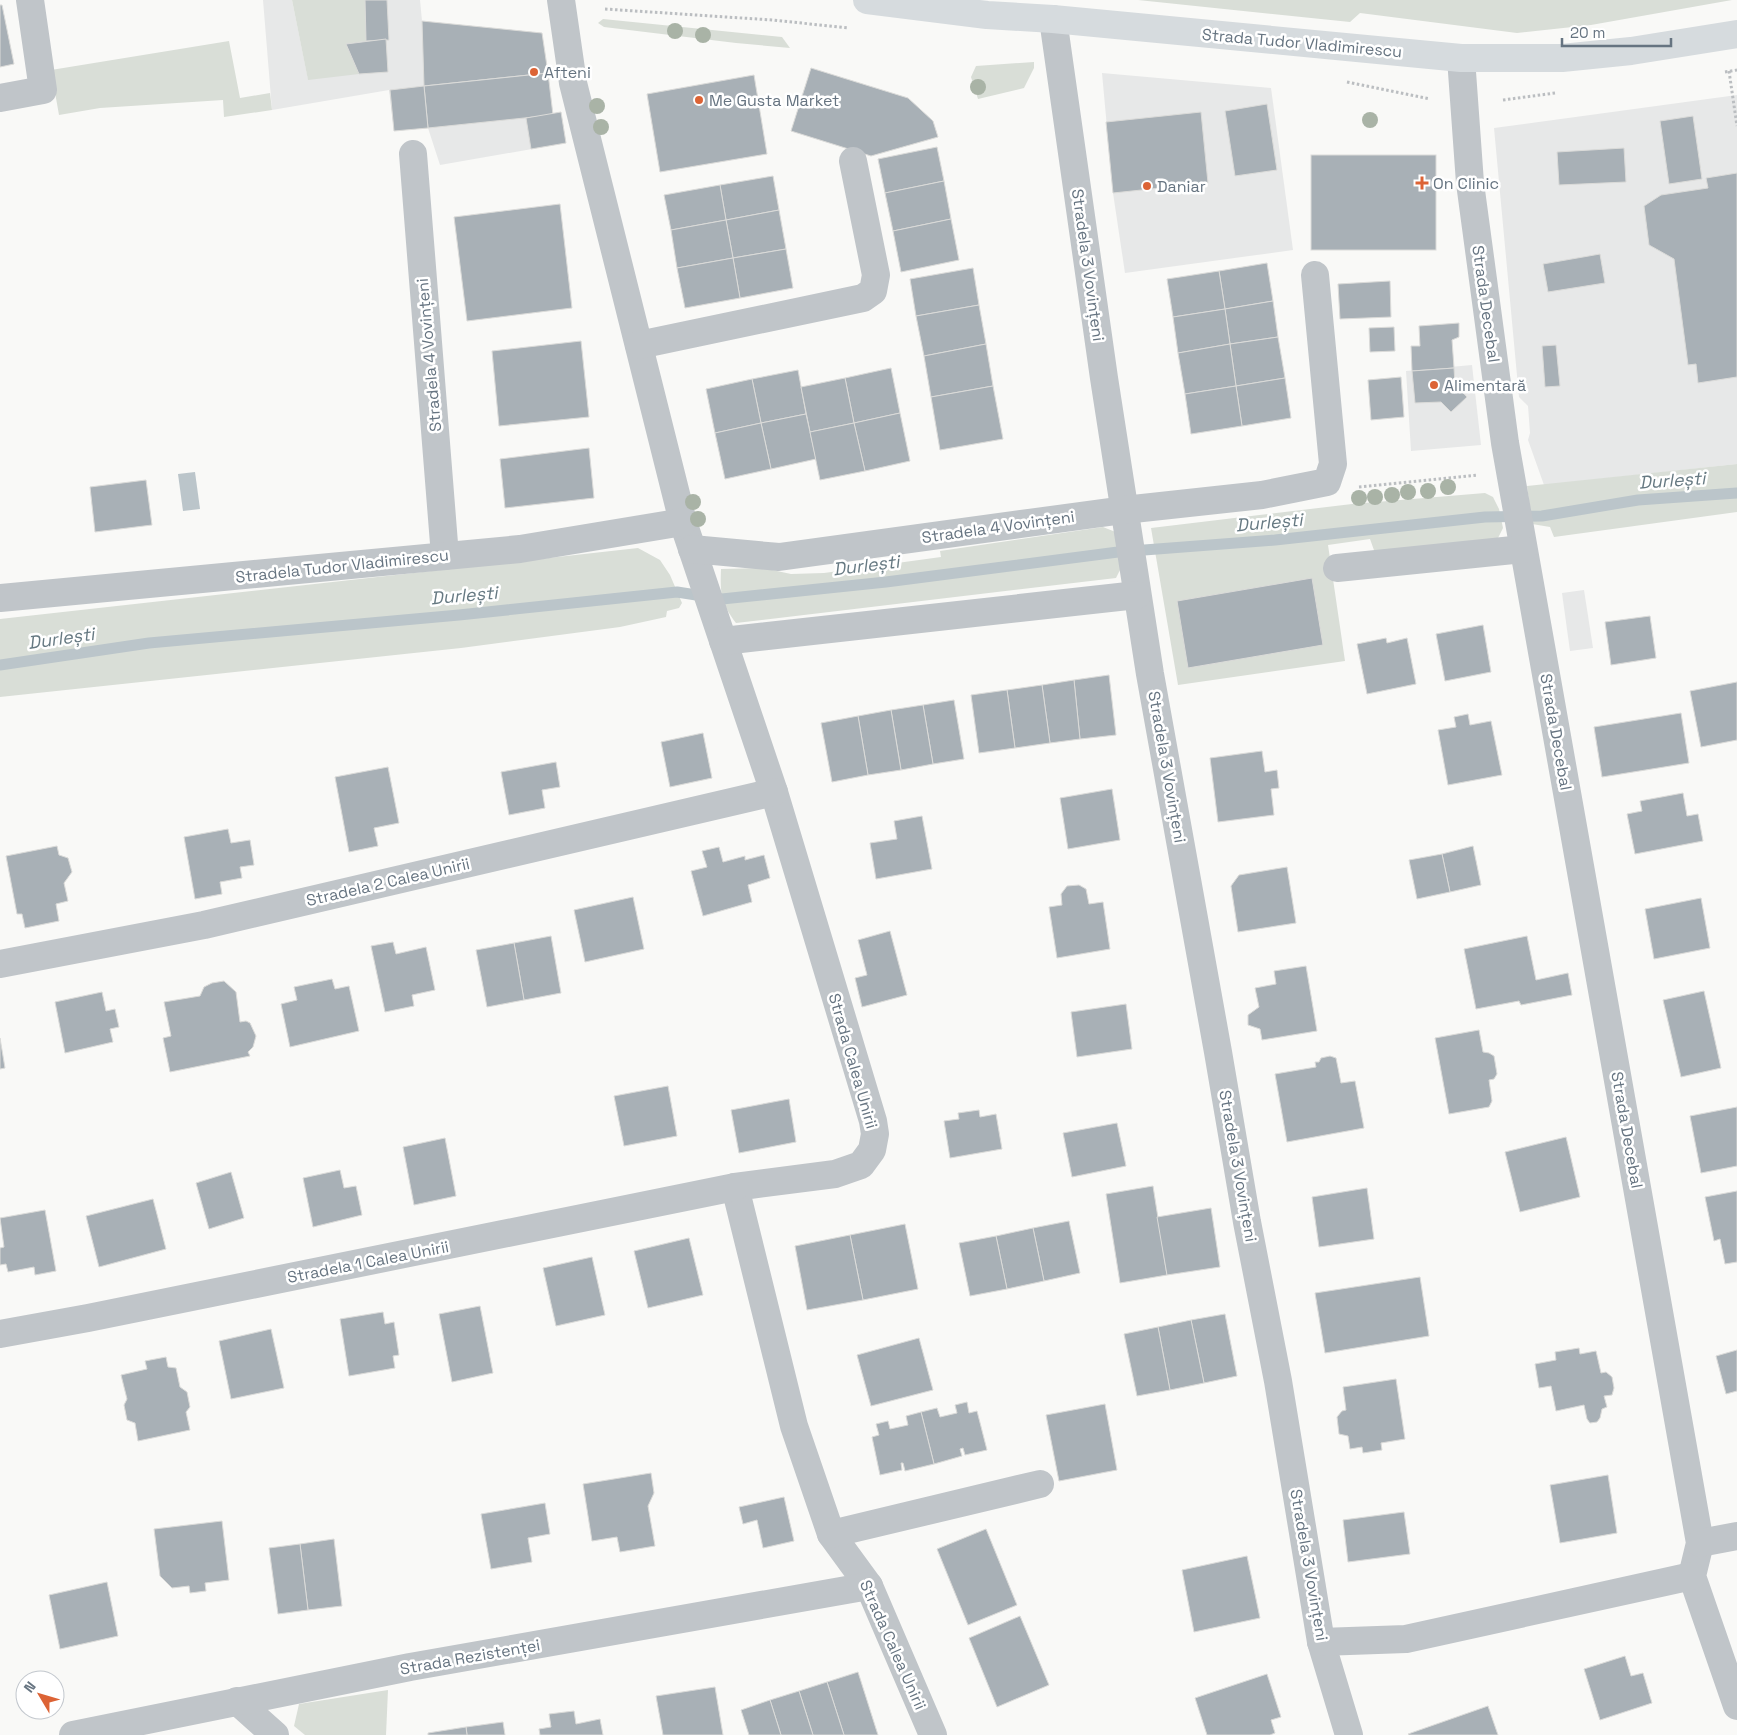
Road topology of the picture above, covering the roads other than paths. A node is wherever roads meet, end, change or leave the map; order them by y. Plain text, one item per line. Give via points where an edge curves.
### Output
1 (30, 0) edge
2 (561, 0) edge
3 (867, 0) edge
4 (1054, 19) junction
5 (1737, 34) edge
6 (1461, 58) junction
7 (0, 98) edge
8 (413, 154) dead end
9 (853, 161) dead end
10 (1315, 275) dead end
11 (639, 345) junction
12 (1126, 519) junction
13 (683, 522) junction
14 (1523, 545) junction
15 (445, 556) junction
16 (696, 561) junction
17 (1337, 568) dead end
18 (1136, 585) junction
19 (0, 598) edge
20 (723, 641) junction
21 (774, 792) junction
22 (0, 964) edge
23 (735, 1187) junction
24 (0, 1334) edge
25 (1040, 1484) dead end
26 (831, 1534) junction
27 (1737, 1536) edge
28 (1700, 1543) junction
29 (1692, 1576) junction
30 (869, 1586) junction
31 (1321, 1642) junction
32 (237, 1701) junction
33 (1737, 1706) edge
34 (73, 1735) edge
35 (275, 1735) edge
36 (933, 1735) edge
37 (1349, 1735) edge

1 - 7 street via 43,90
2 - 11 street via 572,83
3 - 4 main road, Strada Tudor Vladimirescu via 987,15
4 - 6 main road, Strada Tudor Vladimirescu
4 - 12 street, Stradela 3 Vovințeni
5 - 6 main road, Strada Tudor Vladimirescu via 1562,58
6 - 14 street, Strada Decebal via 1470,183 1500,411
8 - 15 street, Stradela 4 Vovințeni
9 - 11 street via 876,275 873,291 863,298
10 - 12 street via 1333,464 1327,482
11 - 13 street
12 - 16 street, Stradela 4 Vovințeni via 779,558
12 - 18 street, Stradela 3 Vovințeni
13 - 15 street, Stradela Tudor Vladimirescu via 520,549
13 - 16 street
14 - 17 street
14 - 28 street, Strada Decebal
15 - 19 street, Stradela Tudor Vladimirescu
16 - 20 street, Strada Calea Unirii
18 - 20 street
18 - 31 street, Stradela 3 Vovințeni via 1247,1222 1278,1381
20 - 21 street, Strada Calea Unirii
21 - 22 street, Stradela 2 Calea Unirii via 204,925
21 - 23 street, Strada Calea Unirii via 875,1134 872,1150 861,1165 835,1174
23 - 24 street, Stradela 1 Calea Unirii
23 - 26 street, Strada Calea Unirii via 794,1426
25 - 26 street
26 - 30 street, Strada Calea Unirii
27 - 28 street
28 - 29 street, Strada Decebal
29 - 31 street via 1406,1639
29 - 33 street
30 - 32 street, Strada Rezistenței
30 - 36 street, Strada Calea Unirii
31 - 37 street, Stradela 3 Vovințeni
32 - 34 street, Strada Rezistenței
32 - 35 street

